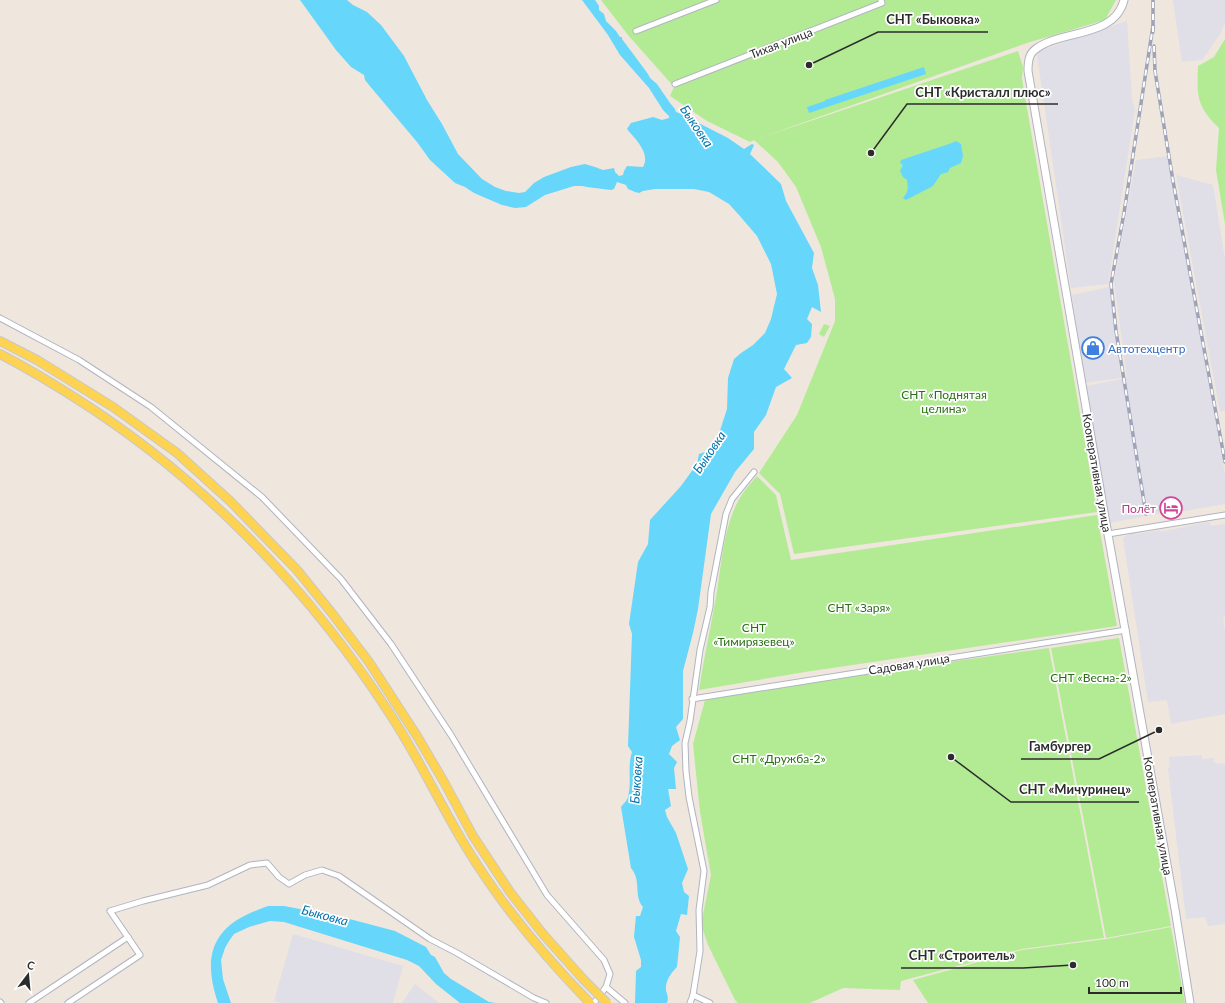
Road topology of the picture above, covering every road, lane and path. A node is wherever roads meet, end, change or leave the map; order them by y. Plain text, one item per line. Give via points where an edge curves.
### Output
1 (716, 0) edge
2 (881, 0) edge
3 (1124, 0) edge
4 (636, 31) dead end
5 (676, 84) dead end
6 (0, 318) edge
7 (0, 341) edge
8 (0, 354) edge
9 (754, 472) dead end
10 (1225, 515) edge
11 (1108, 534) junction
12 (1126, 630) junction
13 (692, 699) junction
14 (128, 937) junction
15 (606, 987) junction
16 (693, 995) junction
17 (29, 1003) edge
18 (68, 1003) edge
19 (546, 1003) edge
20 (590, 1003) edge
21 (594, 1003) edge
22 (607, 1003) edge
23 (625, 1003) edge
24 (690, 1003) edge
25 (710, 1003) edge
26 (1190, 1003) edge

1 - 4 street
2 - 5 street, Тихая улица via 882,4
3 - 11 main road, Кооперативная улица via 1118,14 1110,21 1036,48 1028,64
6 - 15 street via 79,360 151,407 262,497 341,579 391,644 447,729 548,895 604,960 610,974
7 - 22 main road, bridge via 37,360 113,407 177,453 230,501 297,570 370,662 440,775 473,836 510,892 543,934
8 - 20 main road via 30,369 106,417 167,463 221,510 286,577 361,670 396,723 463,842 500,898 531,938
9 - 13 street via 732,499 726,514
10 - 11 street
11 - 12 main road, Кооперативная улица
12 - 13 street, Садовая улица
12 - 26 main road, Кооперативная улица
13 - 16 street via 685,743 686,771 704,871 699,910 700,951
14 - 17 street
14 - 18 street via 140,955
14 - 19 street via 110,911 208,885 250,865 267,862 279,877 289,884 305,875 322,870 339,876 430,939
15 - 21 street
15 - 23 street
16 - 24 street
16 - 25 street

